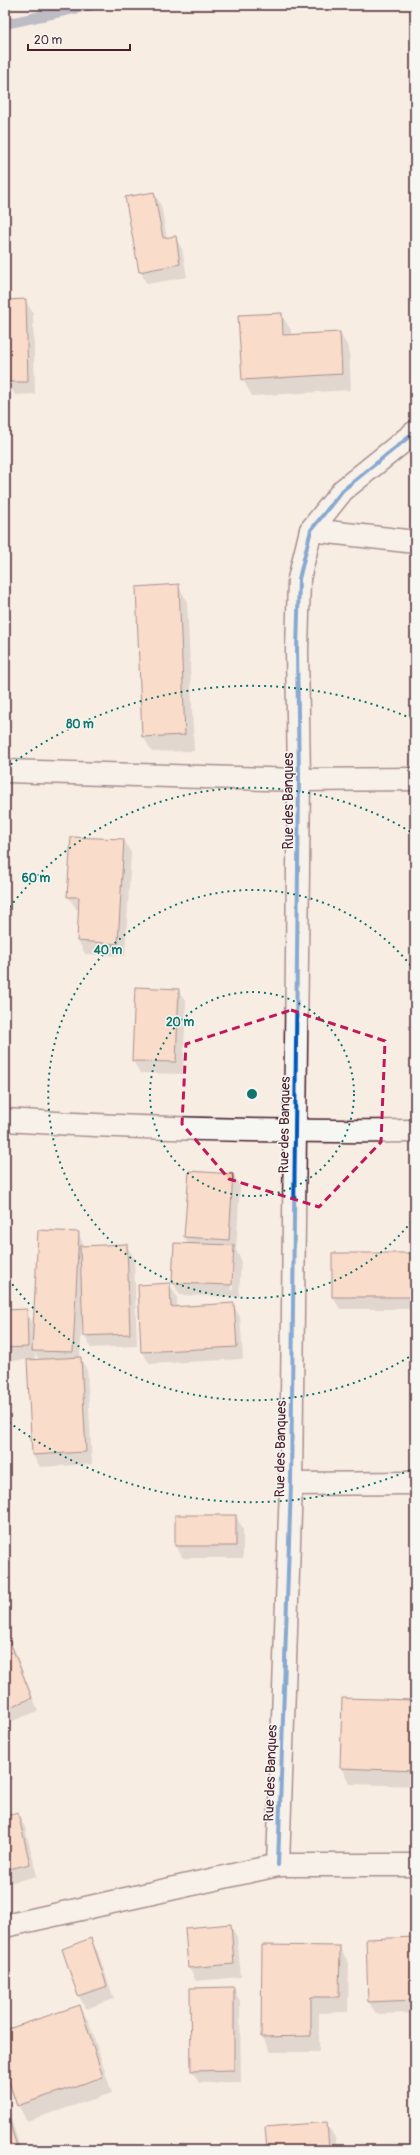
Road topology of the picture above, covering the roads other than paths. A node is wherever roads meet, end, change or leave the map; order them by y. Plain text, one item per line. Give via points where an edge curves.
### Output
1 (415, 432) edge
2 (311, 530) junction
3 (415, 542) edge
4 (5, 771) edge
5 (415, 779) edge
6 (299, 780) junction
7 (5, 1120) edge
8 (415, 1131) edge
9 (296, 1132) junction
10 (415, 1483) edge
11 (291, 1484) junction
12 (278, 1865) junction
13 (415, 1866) edge
14 (5, 1926) edge

1 - 2 street, Rue des Banques via 343,490
2 - 3 street
2 - 6 street, Rue des Banques via 299,579
4 - 6 street
5 - 6 street
6 - 9 street, Rue des Banques
7 - 9 street
8 - 9 street
9 - 11 street, Rue des Banques
10 - 11 street
11 - 12 street, Rue des Banques
12 - 13 street
12 - 14 street

